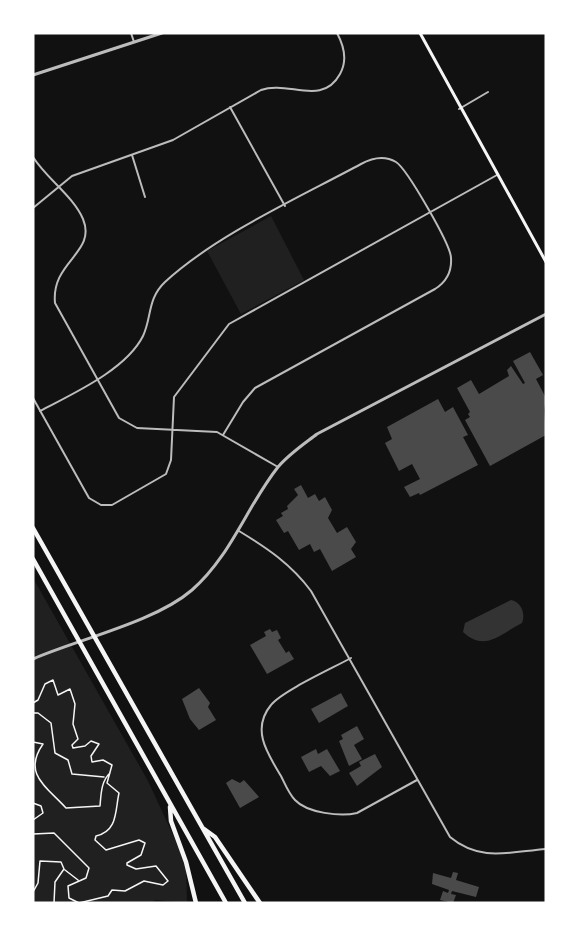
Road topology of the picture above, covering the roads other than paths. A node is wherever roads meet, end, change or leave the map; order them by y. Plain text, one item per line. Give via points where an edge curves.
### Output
1 (131, 33) edge
2 (162, 33) edge
3 (337, 33) edge
4 (420, 33) edge
5 (134, 42) junction
6 (33, 75) edge
7 (488, 92) dead end
8 (230, 108) junction
9 (459, 109) junction
10 (132, 155) junction
11 (33, 157) edge
12 (497, 175) junction
13 (57, 186) junction
14 (145, 197) dead end
15 (285, 206) junction
16 (33, 208) edge
17 (429, 212) junction
18 (546, 262) edge
19 (546, 314) edge
20 (96, 380) junction
21 (33, 398) edge
22 (40, 411) junction
23 (171, 429) junction
24 (224, 435) junction
25 (279, 467) junction
26 (33, 528) edge
27 (240, 531) junction
28 (33, 559) edge
29 (351, 658) junction
30 (33, 659) edge
31 (417, 780) junction
32 (170, 805) junction
33 (200, 825) junction
34 (546, 849) edge
35 (196, 903) edge
36 (226, 903) edge
37 (244, 903) edge
38 (260, 903) edge

1 - 5 street
2 - 5 street
3 - 8 street via 343,45 344,67 331,85 310,93 269,87
4 - 9 main road
5 - 6 street
7 - 9 street
8 - 10 street via 172,140
8 - 15 street
9 - 12 main road
10 - 13 street via 79,172
10 - 14 street
11 - 13 street
12 - 17 street
12 - 18 main road
13 - 16 street
13 - 20 street via 80,213 86,230 82,248 60,272 55,303
15 - 17 street via 361,164 387,158 401,165
15 - 20 street via 200,253 164,283 152,298 140,342
17 - 23 street via 229,324 178,389 171,407
17 - 24 street via 452,256 446,279 435,289 255,388
19 - 25 street via 316,434
20 - 22 street
20 - 23 street via 119,418 127,424
21 - 22 street
22 - 23 street via 89,498 101,505 112,505 166,474 171,460
23 - 24 street
24 - 25 street
25 - 27 street
26 - 33 highway
27 - 29 street via 295,570
27 - 30 street via 190,592 150,614
28 - 32 highway
29 - 31 street
29 - 31 street via 271,704 260,733 264,748 295,801 325,812 357,813
31 - 34 street via 447,834 468,850 484,854
32 - 35 highway via 171,821
32 - 36 highway
33 - 37 highway
33 - 38 highway via 215,837

